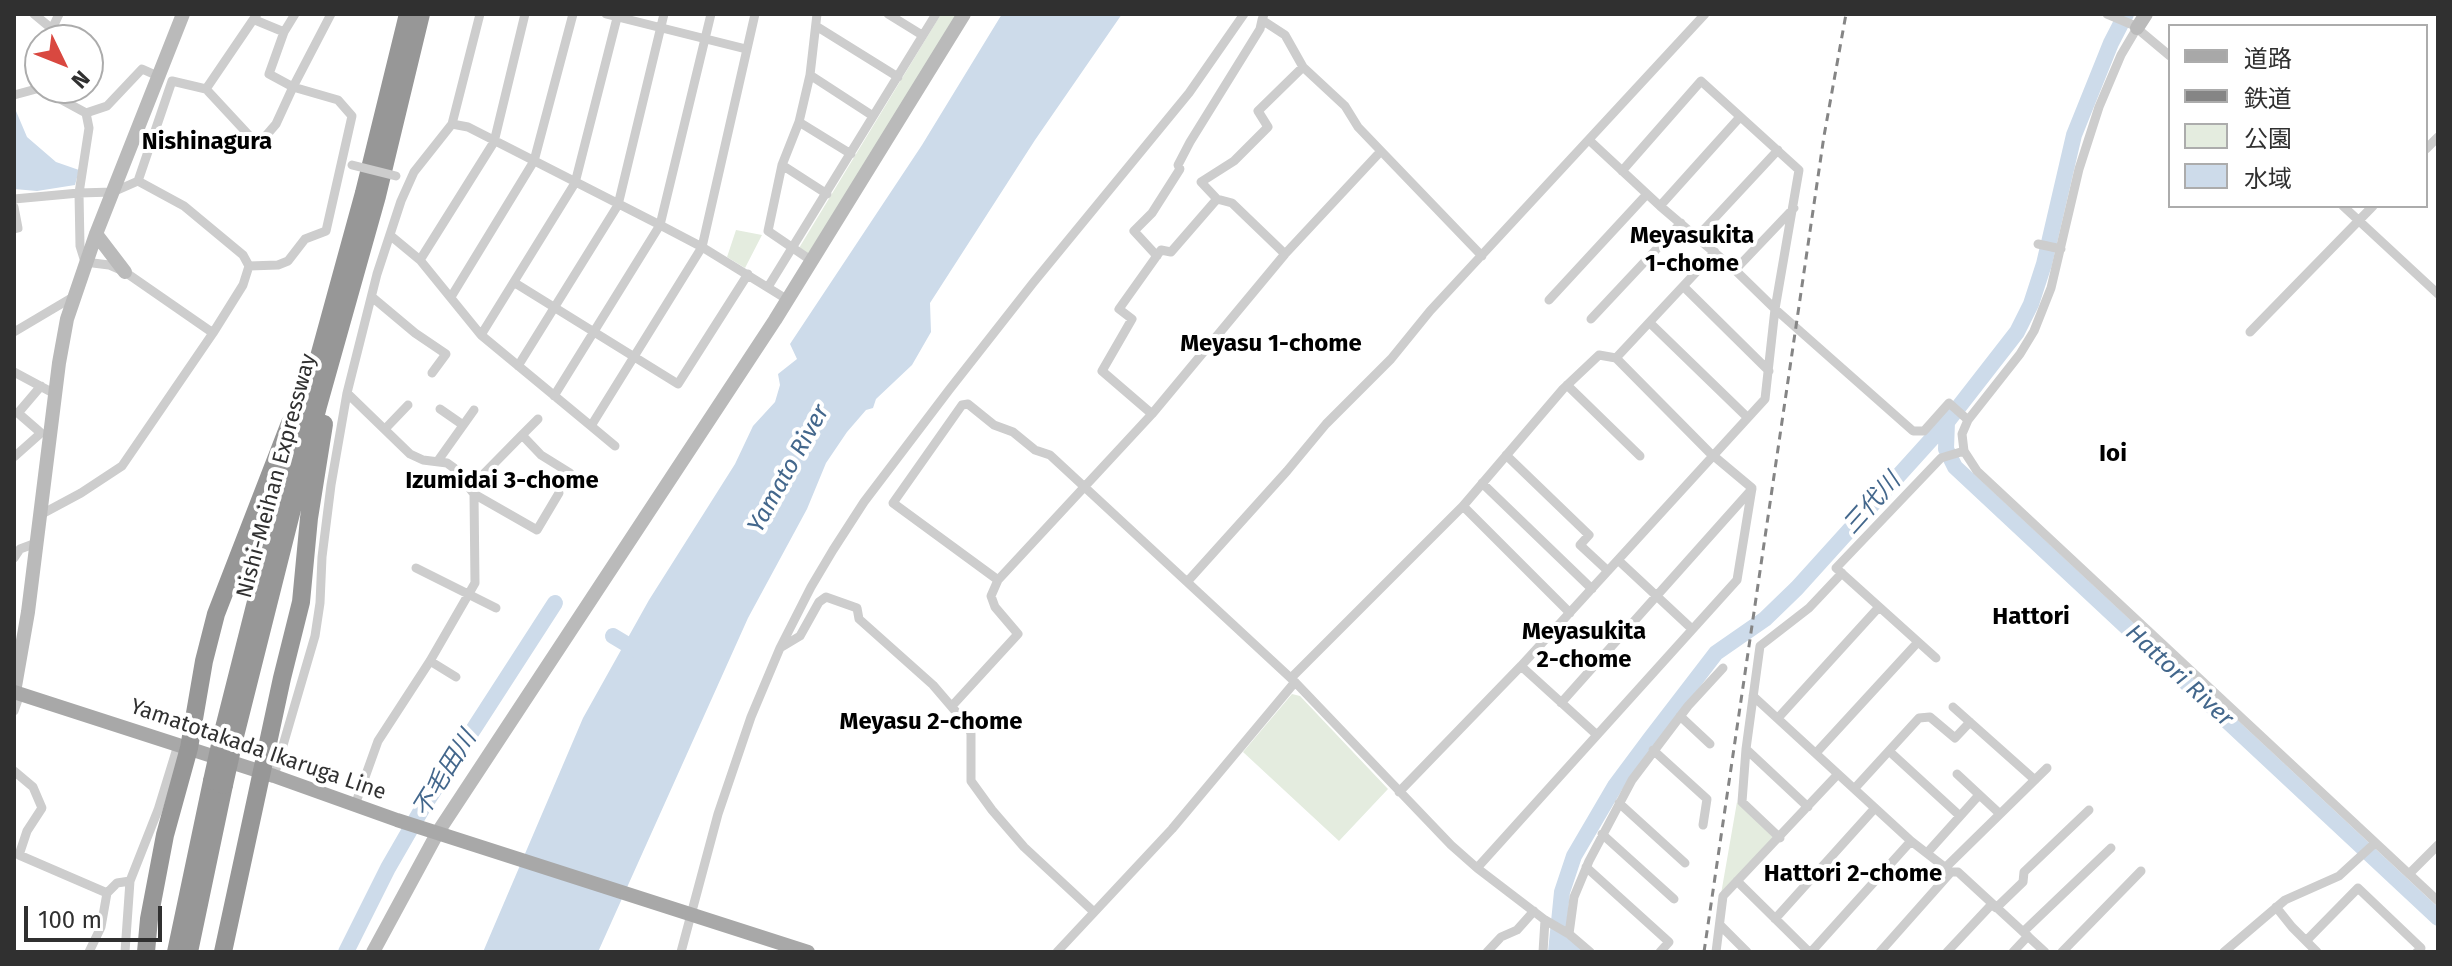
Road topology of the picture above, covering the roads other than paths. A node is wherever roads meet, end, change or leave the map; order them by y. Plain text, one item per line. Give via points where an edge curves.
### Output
1 (183, 14) edge
2 (295, 14) edge
3 (331, 14) edge
4 (408, 14) edge
5 (421, 14) edge
6 (480, 14) edge
7 (525, 14) edge
8 (573, 14) edge
9 (606, 14) edge
10 (664, 14) edge
11 (711, 14) edge
12 (755, 14) edge
13 (817, 14) edge
14 (888, 14) edge
15 (936, 14) edge
16 (964, 14) edge
17 (1244, 14) edge
18 (1705, 14) edge
19 (2146, 14) edge
20 (618, 15) edge
21 (2110, 16) edge
22 (256, 17) edge
23 (1263, 17) edge
24 (816, 26) junction
25 (2135, 26) junction
26 (660, 29) junction
27 (284, 32) junction
28 (922, 35) junction
29 (705, 39) junction
30 (746, 49) junction
31 (2168, 54) edge
32 (1303, 67) junction
33 (810, 75) junction
34 (898, 77) junction
35 (165, 79) junction
36 (293, 87) junction
37 (206, 89) junction
38 (69, 104) edge
39 (86, 113) junction
40 (873, 116) junction
41 (1740, 117) junction
42 (799, 122) junction
43 (452, 124) junction
44 (1589, 140) junction
45 (494, 142) junction
46 (1778, 150) junction
47 (1381, 151) junction
48 (851, 154) junction
49 (534, 161) junction
50 (347, 164) junction
51 (782, 165) junction
52 (1622, 171) junction
53 (138, 181) junction
54 (410, 182) junction
55 (575, 183) junction
56 (113, 192) junction
57 (79, 193) junction
58 (827, 194) junction
59 (1647, 194) junction
60 (14, 199) edge
61 (1217, 199) junction
62 (618, 205) junction
63 (1660, 206) junction
64 (14, 207) edge
65 (1794, 208) junction
66 (2345, 208) edge
67 (2371, 208) edge
68 (2360, 220) junction
69 (1681, 223) junction
70 (660, 225) junction
71 (14, 229) edge
72 (96, 234) junction
73 (391, 236) junction
74 (1697, 237) junction
75 (2039, 244) dead end
76 (702, 247) junction
77 (794, 249) junction
78 (2060, 249) junction
79 (1715, 252) junction
80 (1285, 254) junction
81 (1157, 256) junction
82 (1482, 256) junction
83 (420, 260) junction
84 (812, 261) junction
85 (85, 262) junction
86 (249, 266) junction
87 (1735, 270) junction
88 (125, 272) junction
89 (748, 274) junction
90 (515, 283) junction
91 (768, 287) junction
92 (1684, 287) junction
93 (2438, 294) edge
94 (343, 295) junction
95 (73, 297) junction
96 (372, 297) junction
97 (451, 297) junction
98 (788, 300) junction
99 (1549, 300) dead end
100 (554, 308) junction
101 (1775, 309) junction
102 (1591, 319) dead end
103 (1650, 323) junction
104 (14, 332) edge
105 (593, 332) junction
106 (2250, 332) dead end
107 (213, 333) junction
108 (481, 335) junction
109 (634, 358) junction
110 (1616, 358) junction
111 (518, 366) junction
112 (1769, 371) junction
113 (14, 372) edge
114 (432, 373) dead end
115 (1567, 385) junction
116 (41, 386) junction
117 (347, 393) junction
118 (55, 394) junction
119 (554, 396) junction
120 (408, 405) dead end
121 (440, 409) dead end
122 (474, 410) dead end
123 (1152, 414) junction
124 (1747, 417) junction
125 (538, 419) dead end
126 (1967, 419) junction
127 (463, 425) junction
128 (591, 426) junction
129 (385, 429) junction
130 (522, 435) junction
131 (615, 446) dead end
132 (1961, 452) junction
133 (1506, 455) junction
134 (1640, 456) dead end
135 (1715, 456) junction
136 (14, 457) edge
137 (437, 462) junction
138 (570, 473) dead end
139 (1482, 483) junction
140 (1085, 487) junction
141 (1752, 489) junction
142 (472, 491) junction
143 (559, 493) dead end
144 (1463, 506) junction
145 (40, 515) junction
146 (36, 543) junction
147 (14, 558) edge
148 (1618, 560) junction
149 (416, 568) dead end
150 (1608, 571) junction
151 (1842, 573) junction
152 (998, 580) junction
153 (1187, 582) junction
154 (1592, 589) junction
155 (469, 595) junction
156 (1657, 596) junction
157 (1879, 607) junction
158 (496, 608) dead end
159 (1570, 613) junction
160 (1692, 629) junction
161 (1918, 642) junction
162 (780, 648) junction
163 (1936, 658) dead end
164 (430, 661) junction
165 (1521, 666) junction
166 (1723, 668) dead end
167 (456, 677) dead end
168 (1293, 680) junction
169 (16, 693) edge
170 (1753, 696) junction
171 (1561, 703) junction
172 (952, 706) junction
173 (1953, 707) dead end
174 (14, 711) edge
175 (1680, 716) junction
176 (1778, 718) junction
177 (1970, 722) junction
178 (1597, 735) junction
179 (1710, 744) dead end
180 (184, 747) junction
181 (1746, 749) junction
182 (1653, 750) junction
183 (1889, 751) junction
184 (1816, 753) junction
185 (2047, 768) dead end
186 (14, 771) edge
187 (268, 774) junction
188 (1838, 774) junction
189 (1957, 774) dead end
190 (2035, 780) junction
191 (218, 783) junction
192 (1855, 788) junction
193 (1399, 792) junction
194 (1979, 795) junction
195 (1619, 803) junction
196 (355, 805) junction
197 (1808, 807) junction
198 (1875, 808) junction
199 (2089, 810) dead end
200 (2000, 814) junction
201 (1960, 816) junction
202 (1703, 825) dead end
203 (438, 832) junction
204 (1602, 834) junction
205 (1780, 838) junction
206 (1911, 841) junction
207 (2375, 843) junction
208 (2438, 845) edge
209 (2111, 848) dead end
210 (1927, 853) junction
211 (1685, 863) dead end
212 (1586, 867) junction
213 (1477, 868) junction
214 (1948, 870) junction
215 (2141, 871) dead end
216 (2409, 874) junction
217 (130, 881) junction
218 (1737, 881) junction
219 (107, 893) junction
220 (1674, 899) dead end
221 (2438, 901) edge
222 (1994, 906) junction
223 (2276, 907) junction
224 (1534, 911) junction
225 (1094, 912) junction
226 (692, 913) junction
227 (1775, 919) junction
228 (1545, 920) junction
229 (1721, 926) junction
230 (1569, 934) junction
231 (2026, 934) junction
232 (2306, 941) junction
233 (1490, 948) edge
234 (89, 952) edge
235 (125, 952) edge
236 (146, 952) edge
237 (176, 952) edge
238 (189, 952) edge
239 (223, 952) edge
240 (373, 952) edge
241 (680, 952) edge
242 (808, 952) edge
243 (1057, 952) edge
244 (1503, 952) edge
245 (1543, 952) edge
246 (1590, 952) edge
247 (1660, 952) edge
248 (1716, 952) edge
249 (1747, 952) edge
250 (1810, 952) edge
251 (1880, 952) edge
252 (1947, 952) edge
253 (2013, 952) edge
254 (2045, 952) edge
255 (2062, 952) edge
256 (2224, 952) edge
257 (2317, 952) edge
258 (2417, 952) edge

1 - 35 street
2 - 27 street
3 - 36 street
4 - 94 highway, Nishi-Meihan Expressway
5 - 94 highway, Nishi-Meihan Expressway via 377,196
6 - 43 street
7 - 45 street
8 - 49 street
9 - 20 street
10 - 26 street
11 - 29 street
12 - 30 street
13 - 24 street
14 - 28 street
15 - 28 street
16 - 84 street
17 - 162 street via 1189,93 1023,294 864,502
18 - 44 street
19 - 25 street
20 - 26 street
20 - 55 street
21 - 25 street
22 - 27 street
22 - 37 street
23 - 32 street via 1285,35
23 - 81 street via 1190,142 1180,169 1134,231
24 - 33 street
24 - 34 street
25 - 31 street
25 - 78 street via 2099,107
26 - 29 street
26 - 62 street
27 - 36 street via 269,74
28 - 34 street
29 - 30 street
29 - 70 street
30 - 76 street
32 - 47 street via 1345,106
32 - 61 street via 1258,111 1268,127 1234,161 1201,182
33 - 40 street
33 - 42 street
34 - 40 street
35 - 37 street
35 - 39 street via 142,69 107,106
35 - 53 street
35 - 56 street
36 - 37 street via 276,124 258,145
36 - 50 street via 338,100 352,116
38 - 39 street
39 - 57 street via 89,128
40 - 48 street
41 - 46 street
41 - 52 street via 1701,81
41 - 63 street
42 - 48 street
42 - 51 street
43 - 45 street
43 - 54 street
44 - 52 street
44 - 82 street
45 - 49 street
45 - 83 street
46 - 65 street via 1799,170
46 - 74 street
47 - 80 street
47 - 82 street
48 - 58 street
49 - 55 street
49 - 97 street
50 - 54 street, bridge
50 - 86 street via 326,231 305,239 288,261
51 - 58 street
51 - 77 street via 768,231
52 - 59 street
53 - 56 street
53 - 86 street via 184,206 243,255
54 - 73 street
55 - 62 street
55 - 90 street
56 - 57 street
56 - 72 street
57 - 60 street
57 - 85 street
58 - 77 street
59 - 63 street
59 - 99 street
61 - 80 street via 1232,203
61 - 81 street via 1171,252 1161,250
62 - 70 street
62 - 100 street
63 - 69 street
64 - 71 street
65 - 87 street
65 - 101 street
66 - 68 street
67 - 68 street
68 - 93 street
68 - 106 street
69 - 74 street
69 - 102 street
70 - 76 street
70 - 105 street
72 - 85 street
72 - 88 street
73 - 83 street
73 - 96 street
74 - 79 street
75 - 78 street
76 - 89 street
76 - 109 street
77 - 84 street
77 - 91 street
78 - 126 street via 2034,331
79 - 87 street
79 - 92 street
80 - 123 street
81 - 123 street via 1119,309 1132,319 1102,371
82 - 153 street
83 - 97 street
84 - 98 street
85 - 88 street
85 - 95 street
86 - 107 street
87 - 101 street
88 - 107 street
89 - 91 street
89 - 109 street via 678,384
90 - 100 street
90 - 108 street
91 - 98 street
92 - 103 street
92 - 112 street
94 - 180 highway via 318,325 290,424 216,614
94 - 187 highway via 349,310 328,405 301,602
94 - 191 highway, Nishi-Meihan Expressway, bridge
95 - 104 street
95 - 118 street
96 - 114 street via 446,354
96 - 117 street
97 - 108 street
98 - 203 street
100 - 105 street
100 - 111 street
101 - 112 street
101 - 126 street via 1913,431 1924,431 1949,403
103 - 110 street
103 - 124 street
105 - 109 street
105 - 119 street
107 - 145 street via 122,466
108 - 111 street
109 - 128 street
110 - 115 street via 1599,355
110 - 135 street
111 - 119 street
112 - 124 street via 1765,399
113 - 116 street
115 - 133 street
115 - 134 street
116 - 118 street
116 - 136 street via 18,413 41,433
117 - 129 street
117 - 187 street via 326,521 315,636
118 - 145 street
119 - 128 street
120 - 129 street
121 - 127 street
122 - 127 street
123 - 140 street
124 - 135 street
125 - 130 street
126 - 132 street
127 - 137 street
128 - 131 street
129 - 137 street via 410,454
130 - 138 street
130 - 142 street
132 - 151 street via 1941,458 1836,568
132 - 207 street
133 - 139 street
133 - 150 street via 1589,535 1580,545
135 - 141 street
135 - 148 street
137 - 142 street via 454,468
139 - 144 street
139 - 154 street
140 - 152 street
140 - 152 street via 1050,455 962,405 893,503
140 - 153 street
141 - 156 street
141 - 160 street via 1737,580
142 - 143 street via 537,530
142 - 155 street via 475,583
144 - 159 street
144 - 168 street
145 - 146 street
146 - 147 street via 20,549
146 - 169 street
148 - 150 street
148 - 156 street
149 - 155 street
150 - 154 street
151 - 157 street
151 - 170 street via 1809,608 1760,646
152 - 172 street via 991,596 995,607 1018,634
153 - 168 street
154 - 159 street
155 - 158 street
155 - 164 street
156 - 160 street
156 - 171 street
157 - 161 street
157 - 176 street
159 - 165 street
160 - 178 street
161 - 163 street
161 - 184 street
162 - 172 street via 800,636 826,597 857,608 859,619
162 - 226 street via 718,814
164 - 167 street
164 - 196 street via 378,741
165 - 171 street
165 - 193 street
166 - 175 street
168 - 193 street
168 - 225 street via 1172,829
169 - 174 street
169 - 180 main road, Yamatotakada Ikaruga Line
170 - 176 street
170 - 181 street
171 - 178 street
172 - 225 street via 971,734 971,781 1024,847
173 - 177 street
175 - 179 street
175 - 182 street
176 - 184 street
177 - 183 street via 1955,738 1930,717 1919,718
177 - 190 street
178 - 213 street
180 - 187 main road, Yamatotakada Ikaruga Line
180 - 217 street
180 - 236 highway
181 - 197 street
181 - 205 street via 1742,802
182 - 195 street
182 - 202 street via 1707,799
183 - 192 street
183 - 201 street
184 - 188 street
185 - 190 street
186 - 219 street via 33,787 42,808 19,855
187 - 196 main road, Yamatotakada Ikaruga Line
187 - 239 highway
188 - 192 street
188 - 197 street
189 - 194 street
190 - 200 street
191 - 237 highway, Nishi-Meihan Expressway
191 - 238 highway, Nishi-Meihan Expressway
192 - 198 street
193 - 213 street
194 - 200 street
194 - 201 street
195 - 204 street
195 - 211 street
196 - 203 main road, Yamatotakada Ikaruga Line
197 - 205 street
198 - 206 street
198 - 227 street
199 - 222 street
200 - 214 street
201 - 210 street
203 - 226 main road, Yamatotakada Ikaruga Line
203 - 240 street
204 - 212 street
204 - 220 street
205 - 218 street
206 - 210 street
206 - 250 street
207 - 216 street
207 - 223 street via 2339,876
208 - 216 street
209 - 231 street
210 - 214 street
212 - 230 street via 1574,897
212 - 247 street via 1669,942
213 - 224 street
214 - 222 street via 1958,872
214 - 251 street
215 - 255 street
216 - 221 street
217 - 219 street via 117,883
217 - 235 street
218 - 227 street
218 - 229 street via 1723,896
219 - 234 street via 101,927
222 - 231 street
222 - 252 street
223 - 232 street
223 - 256 street
224 - 228 street
224 - 233 street
225 - 243 street
226 - 241 street
226 - 242 main road, Yamatotakada Ikaruga Line
227 - 250 street
228 - 230 street
228 - 245 street
229 - 248 street
229 - 249 street
230 - 246 street
231 - 253 street
231 - 254 street
232 - 257 street
232 - 258 street via 2358,888 2421,948
233 - 244 street

